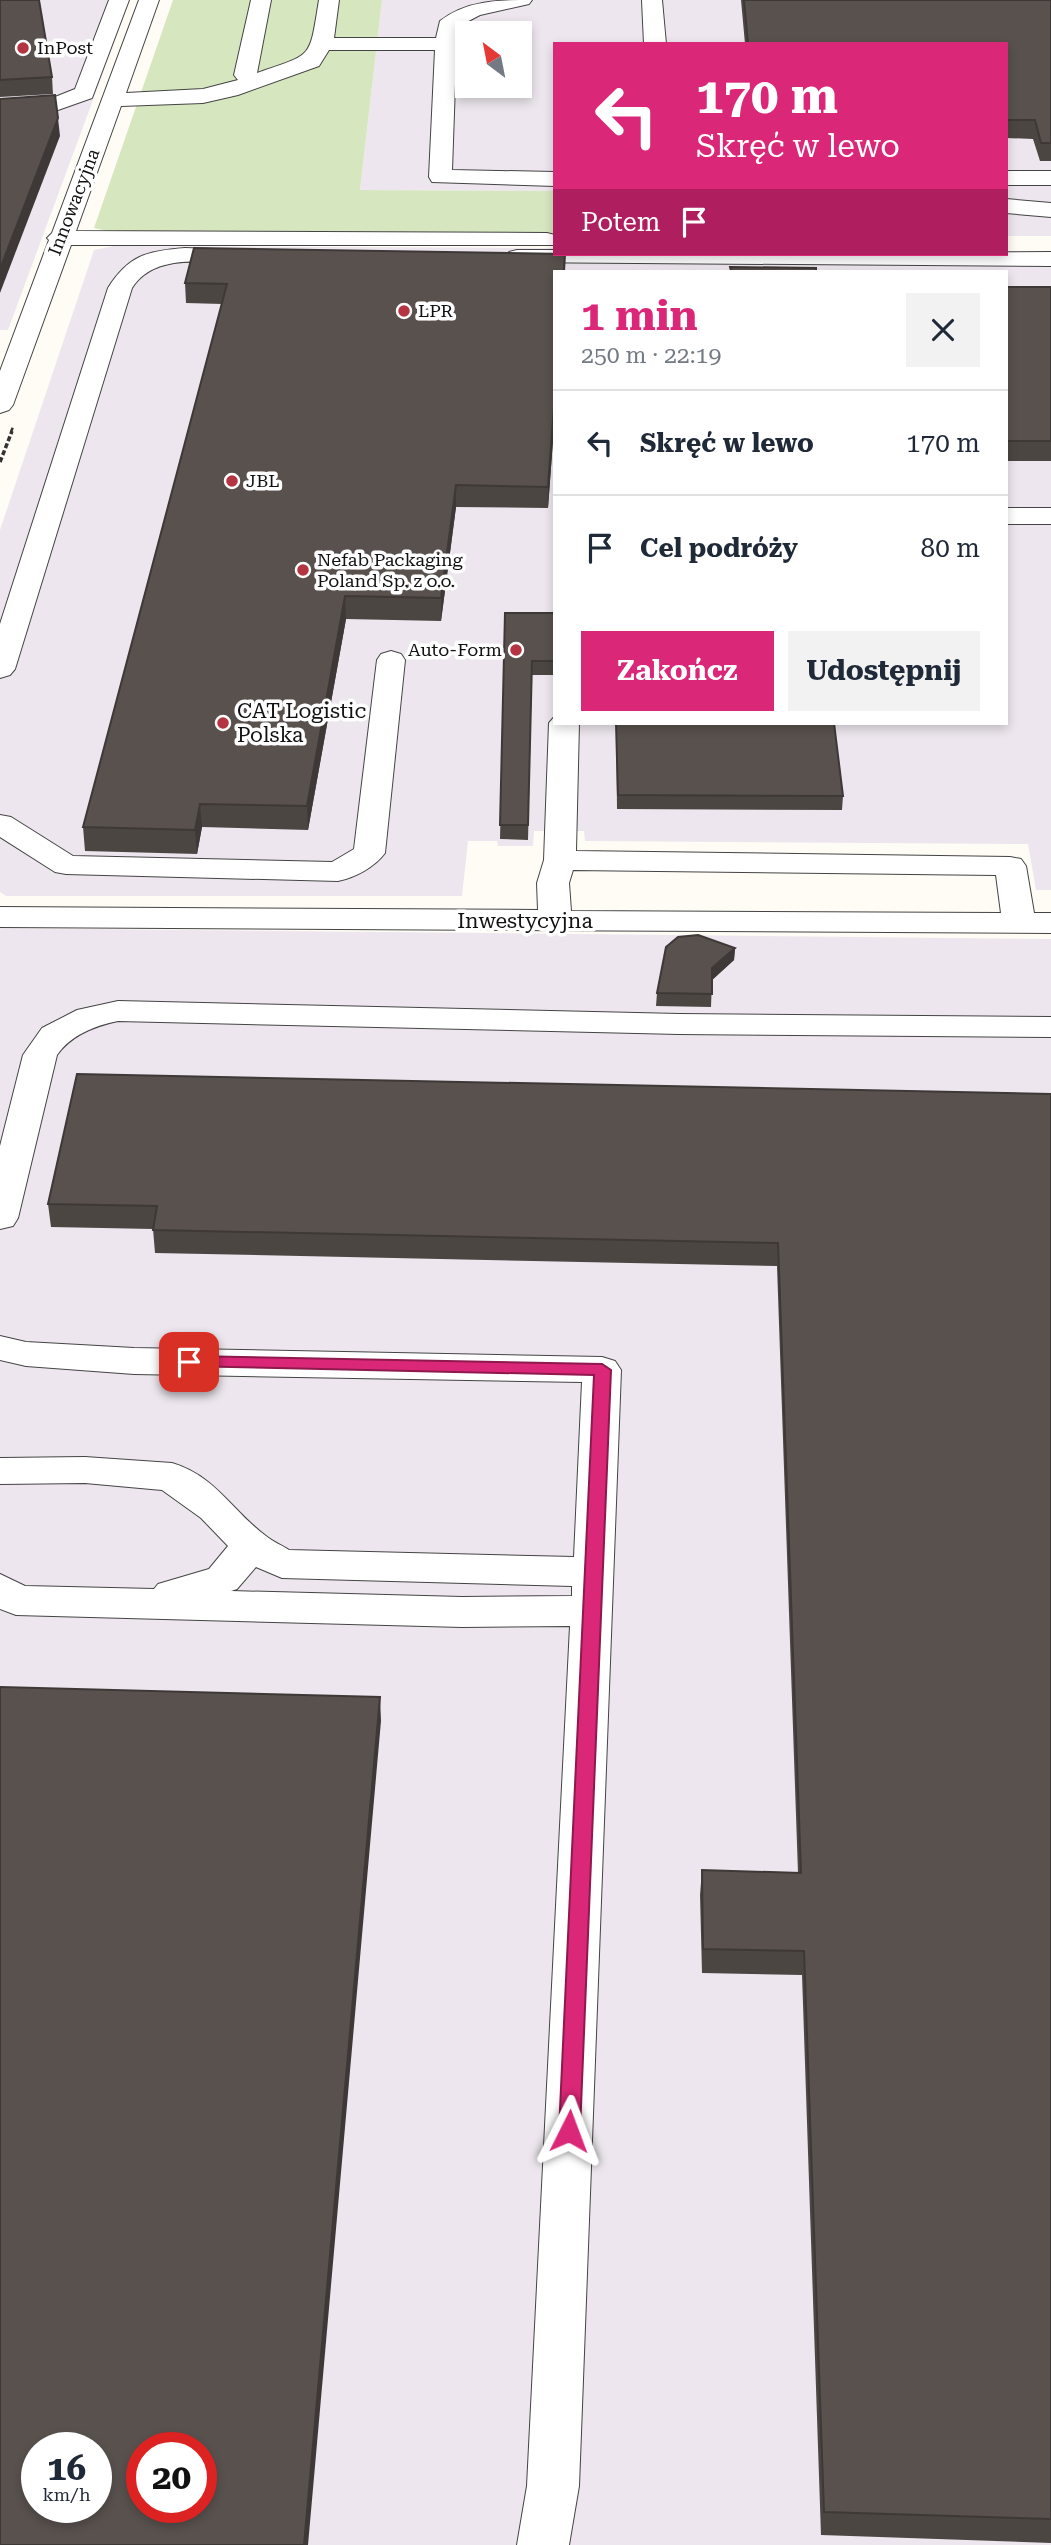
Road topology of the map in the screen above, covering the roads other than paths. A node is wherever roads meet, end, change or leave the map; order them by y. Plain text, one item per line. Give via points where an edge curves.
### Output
1 (119, 0) edge
2 (149, 0) edge
3 (261, 0) edge
4 (329, 0) edge
5 (522, 0) edge
6 (652, 0) edge
7 (654, 42) edge
8 (322, 44) junction
9 (446, 44) junction
10 (256, 81) junction
11 (113, 100) junction
12 (0, 107) edge
13 (1008, 178) edge
14 (1051, 178) edge
15 (553, 179) edge
16 (1008, 206) edge
17 (1051, 209) edge
18 (59, 238) junction
19 (553, 240) edge
20 (1008, 242) edge
21 (1051, 242) edge
22 (1051, 259) edge
23 (674, 265) edge
24 (0, 405) edge
25 (1008, 516) edge
26 (1051, 516) edge
27 (391, 660) dead end
28 (0, 669) edge
29 (564, 725) edge
30 (0, 824) edge
31 (559, 860) junction
32 (0, 917) edge
33 (555, 921) junction
34 (1019, 923) junction
35 (1051, 923) edge
36 (1051, 1027) edge
37 (6, 1172) edge
38 (0, 1218) edge
39 (0, 1348) edge
40 (0, 1471) edge
41 (251, 1546) junction
42 (0, 1589) edge
43 (593, 1592) junction
44 (141, 1603) junction
45 (543, 2545) edge

1 - 12 street via 84,93 58,103
2 - 11 street, Innowacyjna
3 - 10 street via 245,75
4 - 8 street
5 - 9 street via 454,17 447,24
6 - 7 street
8 - 9 street
8 - 10 street via 311,61
9 - 15 street via 440,177
10 - 11 street via 203,96
11 - 18 street, Innowacyjna
13 - 14 street
16 - 17 street
18 - 19 street
18 - 24 street, Innowacyjna
20 - 21 street
22 - 23 street
23 - 28 street via 179,256 134,268 120,288
25 - 26 street
27 - 30 street via 369,853 338,872 66,865
29 - 31 street
31 - 33 street via 553,883
31 - 34 street via 1010,866
32 - 33 street, Inwestycyjna
33 - 34 street, Inwestycyjna
34 - 35 street, Inwestycyjna
36 - 37 street via 118,1011 89,1017 54,1035 40,1055
37 - 38 street
39 - 43 street via 134,1361 602,1370
40 - 41 street via 85,1470 172,1477 215,1508
41 - 43 street via 282,1564
41 - 44 street via 223,1578
42 - 44 street via 16,1600
43 - 44 street via 462,1612
43 - 45 street via 553,2486

